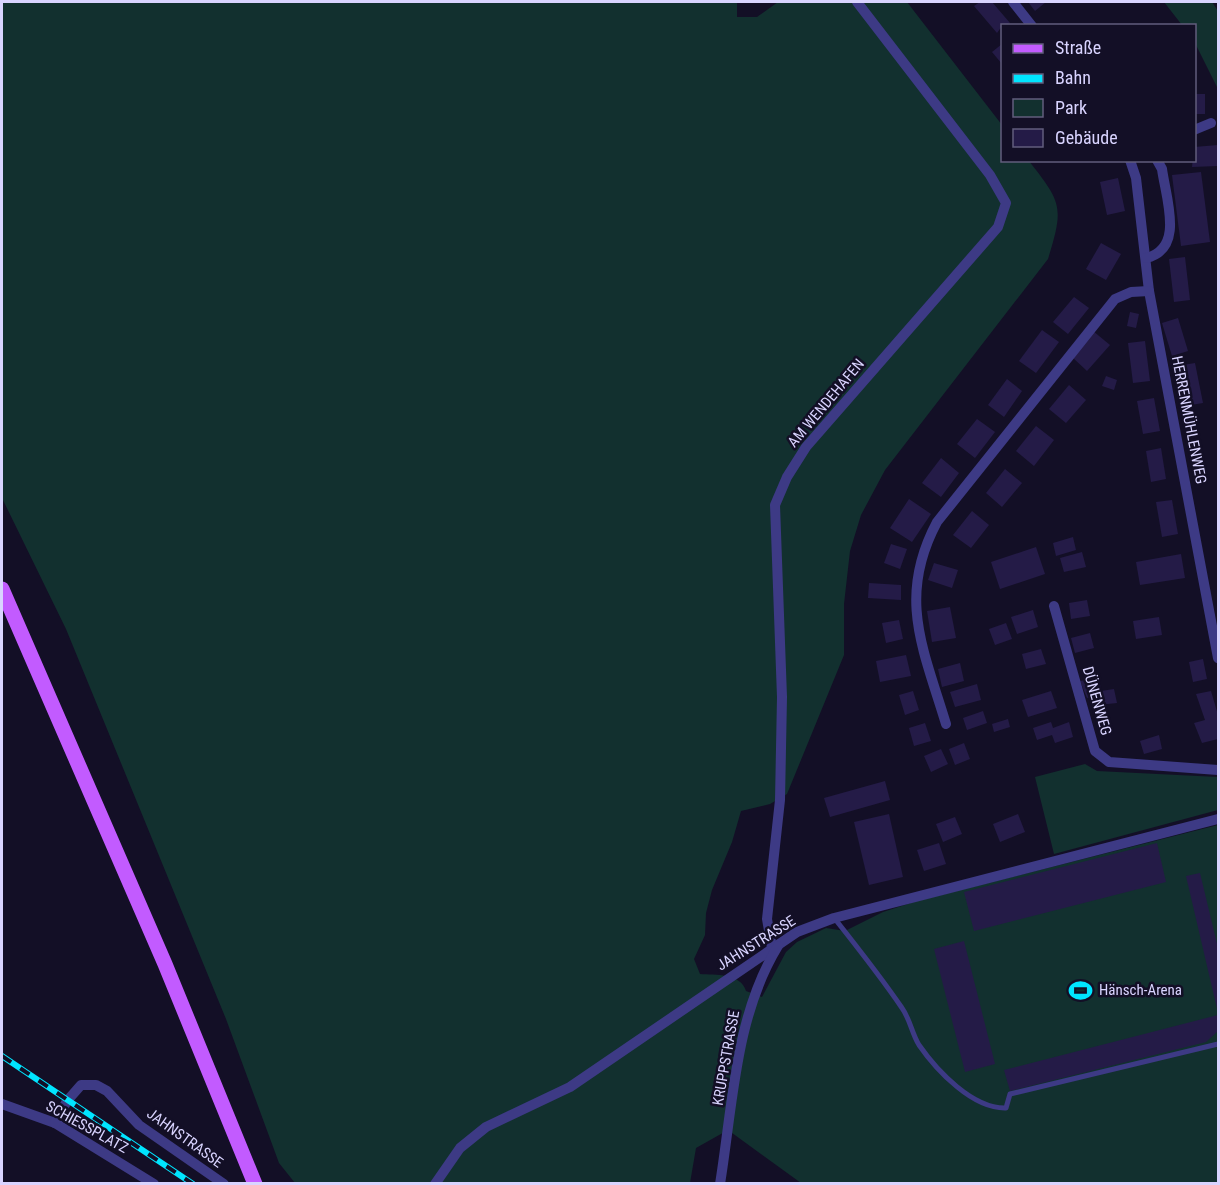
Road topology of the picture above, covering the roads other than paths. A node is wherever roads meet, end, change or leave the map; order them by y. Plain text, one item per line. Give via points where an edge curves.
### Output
1 (857, 2) edge
2 (1013, 2) edge
3 (1030, 24) edge
4 (1211, 123) dead end
5 (1196, 129) edge
6 (1131, 162) edge
7 (1158, 162) edge
8 (1146, 258) junction
9 (1149, 291) junction
10 (2, 589) edge
11 (1054, 606) dead end
12 (1218, 658) edge
13 (946, 724) dead end
14 (1218, 770) edge
15 (1218, 819) edge
16 (834, 918) junction
17 (776, 945) junction
18 (1218, 1044) edge
19 (2, 1104) edge
20 (55, 1123) junction
21 (255, 1183) edge
22 (154, 1184) edge
23 (224, 1184) edge
24 (435, 1184) edge
25 (720, 1184) edge

1 - 17 street, AM WENDEHAFEN via 990,175 1006,203 998,227 806,447 775,505 782,697 780,800 767,920
2 - 3 street
4 - 5 street
6 - 8 street, HERRENMÜHLENWEG
7 - 8 street via 1171,235 1167,246
8 - 9 street, HERRENMÜHLENWEG
9 - 12 street, HERRENMÜHLENWEG
9 - 13 street via 1131,292 1115,299 937,522 923,547 914,596 919,634
10 - 21 main road via 165,964
11 - 14 street, DÜNENWEG via 1095,751 1102,759
15 - 16 street, JAHNSTRASSE
16 - 17 street, JAHNSTRASSE
16 - 18 lane via 904,1010 919,1044 934,1063 968,1094 994,1108 1006,1108 1010,1094
17 - 24 street, JAHNSTRASSE via 570,1087 486,1127 460,1148
17 - 25 street, KRUPPSTRASSE via 752,999
19 - 20 street, SCHIESSPLATZ
20 - 22 street, SCHIESSPLATZ
20 - 23 street, JAHNSTRASSE via 75,1090 81,1085 96,1085 107,1090 139,1125

